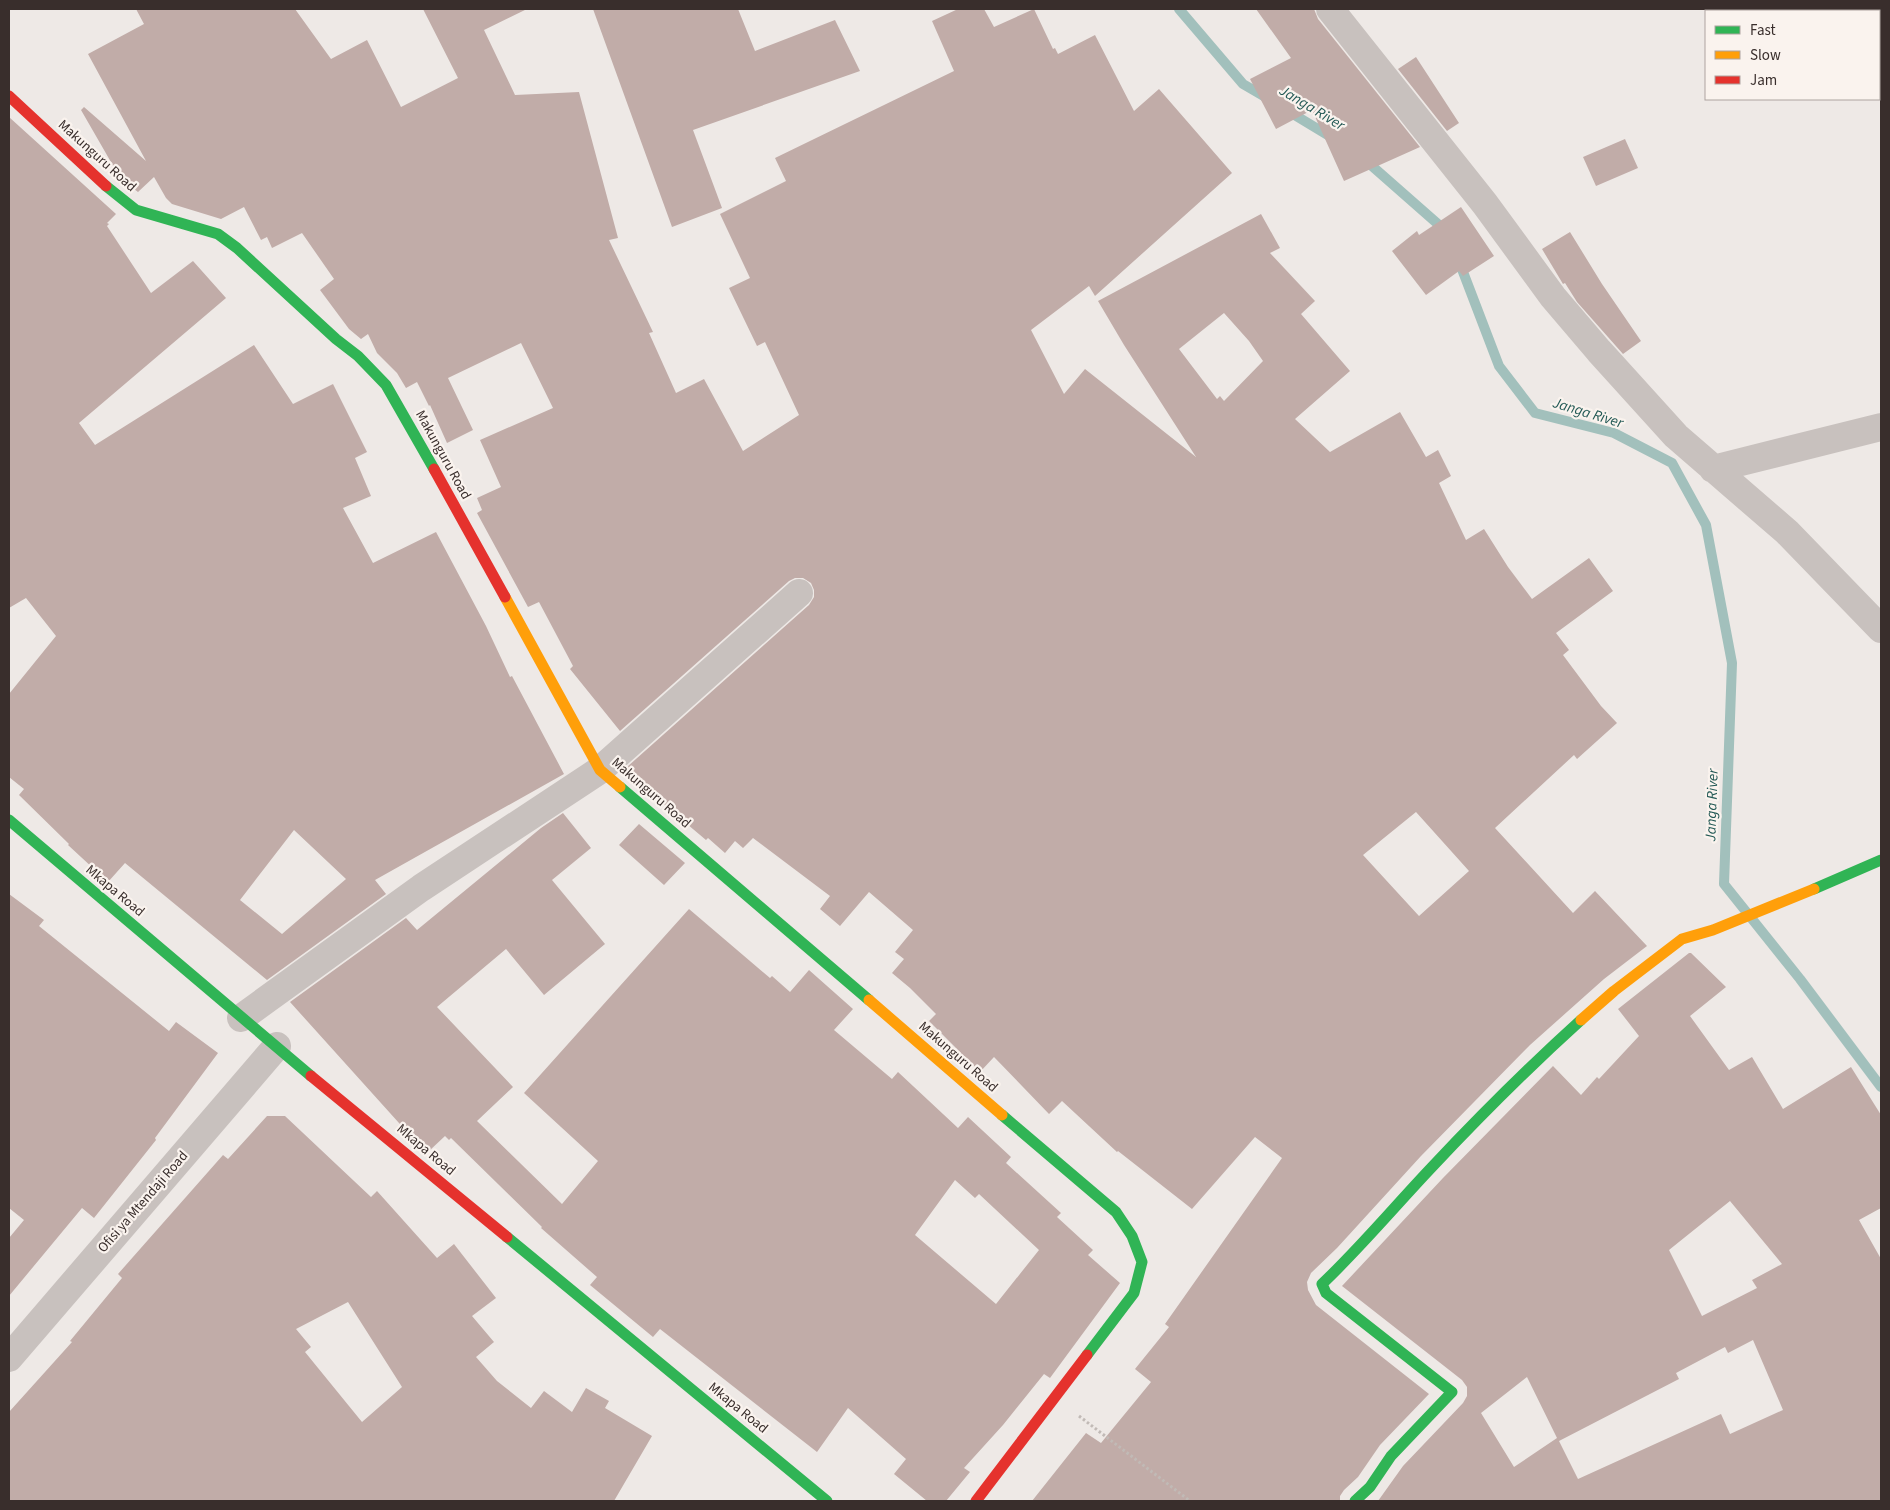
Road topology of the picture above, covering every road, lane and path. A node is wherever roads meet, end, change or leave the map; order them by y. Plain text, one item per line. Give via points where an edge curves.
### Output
1 (1330, 9) edge
2 (9, 96) edge
3 (1881, 427) edge
4 (1712, 469) junction
5 (799, 593) dead end
6 (1881, 629) edge
7 (600, 770) junction
8 (9, 820) edge
9 (1881, 860) edge
10 (241, 1018) junction
11 (277, 1046) junction
12 (9, 1358) edge
13 (1055, 1398) junction
14 (827, 1501) edge
15 (976, 1501) edge
16 (1190, 1501) edge
17 (1355, 1501) edge

1 - 4 street via 1485,204 1552,297 1676,436
2 - 7 street, Makunguru Road via 136,210 218,234 237,248 386,385
3 - 4 street
4 - 6 street via 1787,532
5 - 7 street
7 - 10 street via 420,888
7 - 13 street, Makunguru Road via 1116,1212 1132,1236 1142,1262 1134,1293
8 - 10 street, Mkapa Road
9 - 17 street via 1780,904 1682,939 1614,991 1541,1056 1322,1284 1326,1293 1452,1392 1391,1456 1370,1488
10 - 11 street, Mkapa Road
11 - 12 street, Ofisi ya Mtendaji Road
11 - 14 street, Mkapa Road
13 - 15 street, Makunguru Road
13 - 16 path

